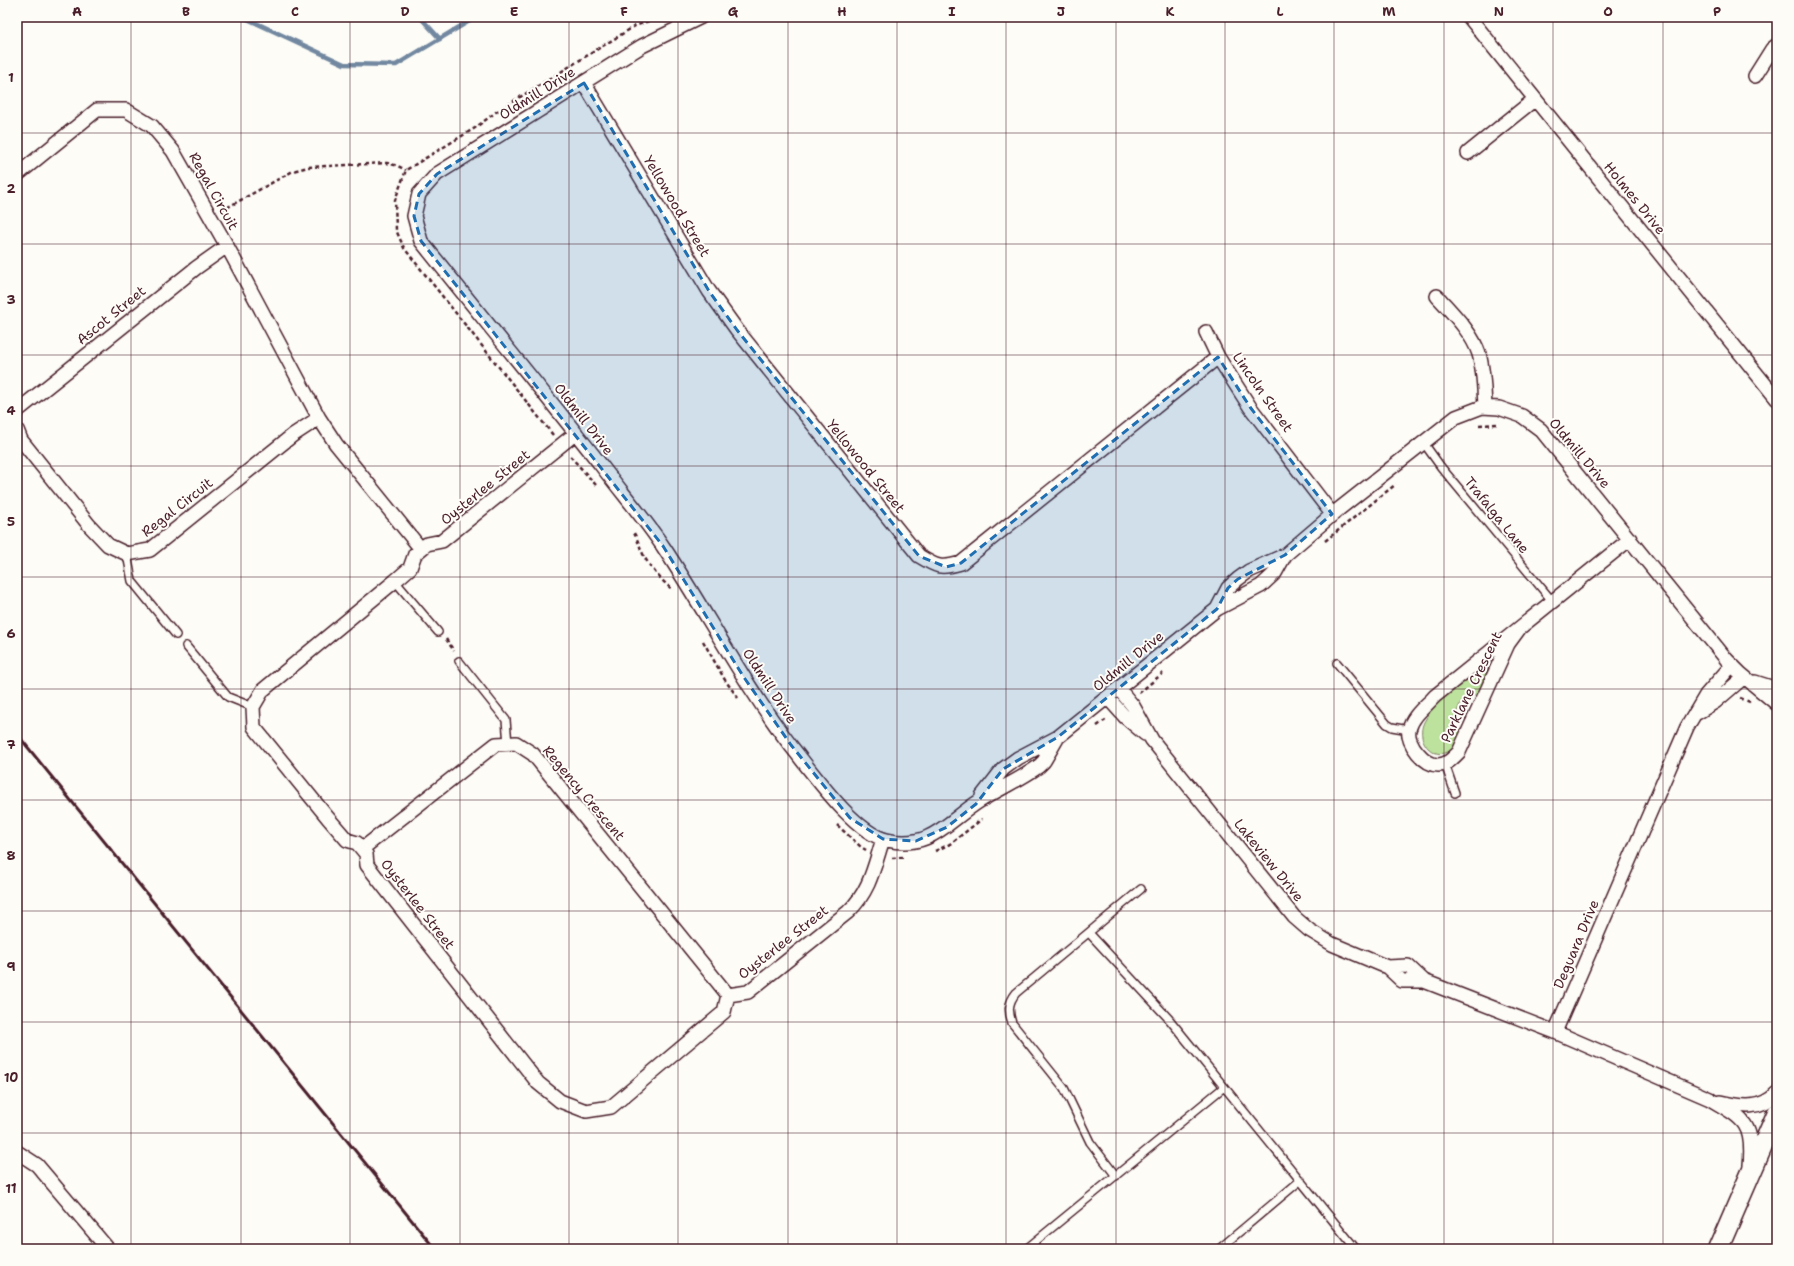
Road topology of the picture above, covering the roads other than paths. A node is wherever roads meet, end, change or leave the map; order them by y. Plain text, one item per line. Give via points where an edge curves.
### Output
1 (701, 17) edge
2 (1469, 17) edge
3 (1777, 45) edge
4 (1755, 76) dead end
5 (584, 83) junction
6 (1535, 99) junction
7 (1468, 153) dead end
8 (17, 175) edge
9 (227, 246) junction
10 (1437, 296) dead end
11 (1206, 332) dead end
12 (1218, 357) junction
13 (1777, 399) edge
14 (1485, 407) junction
15 (17, 411) edge
16 (319, 418) junction
17 (17, 430) edge
18 (576, 434) junction
19 (1424, 442) junction
20 (1335, 511) junction
21 (1630, 539) junction
22 (421, 549) junction
23 (127, 554) junction
24 (1285, 555) junction
25 (395, 581) junction
26 (1553, 602) junction
27 (1217, 609) junction
28 (1518, 629) junction
29 (438, 632) road end
30 (176, 635) dead end
31 (186, 646) dead end
32 (459, 661) road end
33 (1337, 663) dead end
34 (1732, 665) junction
35 (1747, 678) junction
36 (1119, 689) junction
37 (1777, 689) edge
38 (1108, 698) junction
39 (1777, 704) edge
40 (253, 707) junction
41 (1695, 714) junction
42 (1409, 730) junction
43 (1058, 737) junction
44 (1152, 740) junction
45 (508, 744) junction
46 (1445, 764) junction
47 (1455, 793) dead end
48 (976, 804) junction
49 (883, 839) junction
50 (362, 849) junction
51 (1141, 889) dead end
52 (1089, 933) junction
53 (728, 995) junction
54 (1555, 1032) junction
55 (1224, 1087) junction
56 (1777, 1093) edge
57 (1710, 1099) junction
58 (1777, 1113) edge
59 (17, 1152) edge
60 (1116, 1176) junction
61 (1749, 1179) junction
62 (1300, 1180) junction
63 (108, 1249) edge
64 (1026, 1249) edge
65 (1219, 1249) edge
66 (1356, 1249) edge
67 (1718, 1249) edge

1 - 5 street, Oldmill Drive via 642,46
2 - 6 street, Holmes Drive
3 - 4 street
5 - 12 street, Yellowood Street via 709,291 736,330 919,556 934,565 946,567 961,563
5 - 18 street, Oldmill Drive via 437,174 419,194 414,216 420,241
6 - 7 street
6 - 13 street, Holmes Drive
8 - 9 street, Regal Circuit via 97,110 126,110 152,126 173,151
9 - 15 street, Ascot Street
9 - 16 street, Regal Circuit
10 - 14 street via 1476,347 1482,370
11 - 12 street, Lincoln Street
12 - 20 street, Lincoln Street via 1250,407 1299,468 1331,498
14 - 19 street, Oldmill Drive via 1456,417
14 - 21 street, Oldmill Drive via 1512,411 1527,418 1541,430
16 - 22 street, Regal Circuit via 336,444
16 - 23 street, Regal Circuit via 293,435 150,550
17 - 23 street via 21,440 89,525 108,545
18 - 22 street, Oysterlee Street via 442,541 427,544
18 - 49 street, Oldmill Drive via 663,546 777,726 850,818 868,832
19 - 20 street, Oldmill Drive
19 - 26 lane, Trafalga Lane via 1441,467
20 - 24 street, Oldmill Drive
21 - 26 street, Parklane Crescent
21 - 34 street, Oldmill Drive
22 - 25 street via 415,554 410,568
23 - 30 lane via 132,581
24 - 27 street, Oldmill Drive via 1275,573 1261,586
24 - 27 street, Oldmill Drive via 1238,578 1228,588
25 - 29 lane
25 - 40 street via 263,690
26 - 28 street, Parklane Crescent
27 - 36 street, Oldmill Drive
28 - 42 street, Parklane Crescent via 1435,696 1413,720
28 - 46 street, Parklane Crescent via 1508,644 1459,752
31 - 40 lane via 228,697
32 - 45 lane via 506,720
33 - 42 lane via 1387,724
34 - 35 street, Oldmill Drive
34 - 41 street, Deguara Drive via 1708,692
35 - 37 street, Oldmill Drive
35 - 39 street, Oldmill Drive
35 - 41 street, Deguara Drive
36 - 38 street, Oldmill Drive
36 - 44 street, Lakeview Drive
38 - 43 street, Oldmill Drive
38 - 44 street, Lakeview Drive
40 - 50 street via 254,727 347,840 357,843
41 - 54 street, Deguara Drive via 1687,727
42 - 46 street, Parklane Crescent via 1410,741 1424,758 1434,765
43 - 48 street, Oldmill Drive via 1003,769
43 - 48 street, Oldmill Drive via 1039,766
44 - 54 street, Lakeview Drive via 1294,917 1309,930 1322,939 1387,966 1408,966 1424,981
45 - 50 street via 496,744
45 - 53 street, Regency Crescent via 516,743 533,754
46 - 47 lane
48 - 49 street, Oldmill Drive via 930,837 909,842
49 - 53 street, Oysterlee Street via 867,889 859,901 748,992
50 - 53 street, Oysterlee Street via 366,854 367,865 523,1064 538,1083 560,1101 586,1111 611,1107 724,1012
51 - 52 lane
52 - 55 lane via 1169,1019
52 - 60 lane via 1016,993 1011,999 1008,1013 1012,1022 1064,1088 1090,1142
54 - 57 street
55 - 60 lane
55 - 62 lane
56 - 57 street via 1765,1103 1755,1106 1735,1106
57 - 61 street via 1738,1117 1750,1134 1752,1149
58 - 61 main road
59 - 63 street via 37,1165
60 - 64 lane
61 - 67 main road
62 - 65 lane
62 - 66 lane

